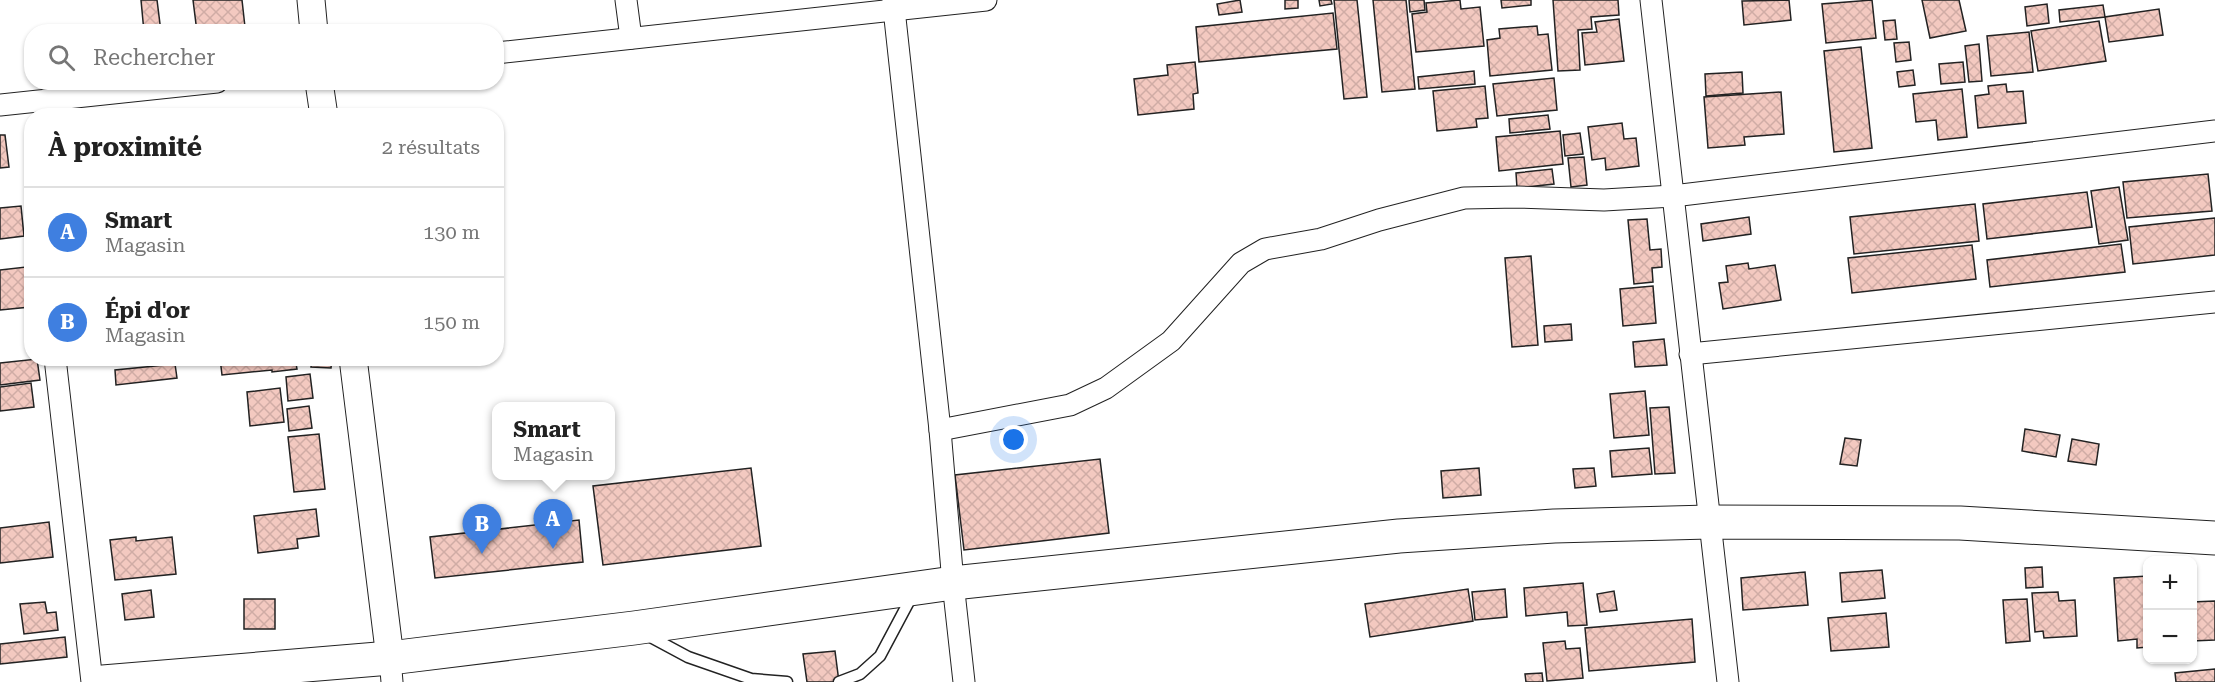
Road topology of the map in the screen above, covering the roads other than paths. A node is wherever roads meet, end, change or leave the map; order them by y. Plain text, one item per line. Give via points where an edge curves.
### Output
1 (311, 0) edge
2 (627, 0) edge
3 (986, 0) edge
4 (1651, 0) edge
5 (893, 5) edge
6 (313, 24) edge
7 (631, 38) junction
8 (504, 52) edge
9 (142, 90) edge
10 (321, 90) edge
11 (0, 105) edge
12 (323, 108) edge
13 (2215, 131) edge
14 (1673, 196) junction
15 (2215, 302) edge
16 (1690, 354) junction
17 (56, 366) edge
18 (354, 366) edge
19 (940, 430) junction
20 (1709, 522) junction
21 (2215, 538) edge
22 (953, 583) junction
23 (915, 588) junction
24 (634, 628) junction
25 (391, 670) edge
26 (92, 682) edge
27 (103, 682) edge
28 (787, 682) edge
29 (839, 682) edge
30 (964, 682) edge
31 (1728, 682) edge

1 - 6 street
2 - 7 street
3 - 5 street
4 - 14 street
5 - 7 street
5 - 19 street
7 - 8 street
9 - 11 street
10 - 12 street
13 - 14 street
14 - 16 street
14 - 19 street via 1604,200 1464,198 1322,239 1265,249 1241,263 1171,341 1106,388 1070,405
15 - 16 street
16 - 20 street
17 - 26 street
18 - 25 street
19 - 22 street
20 - 21 main road via 1960,523
20 - 22 main road via 1554,526 1400,536
20 - 31 street
22 - 23 main road
22 - 30 street
23 - 24 main road
23 - 29 lane via 880,656 860,674
24 - 25 main road
24 - 28 lane via 688,657 750,679
25 - 27 main road

